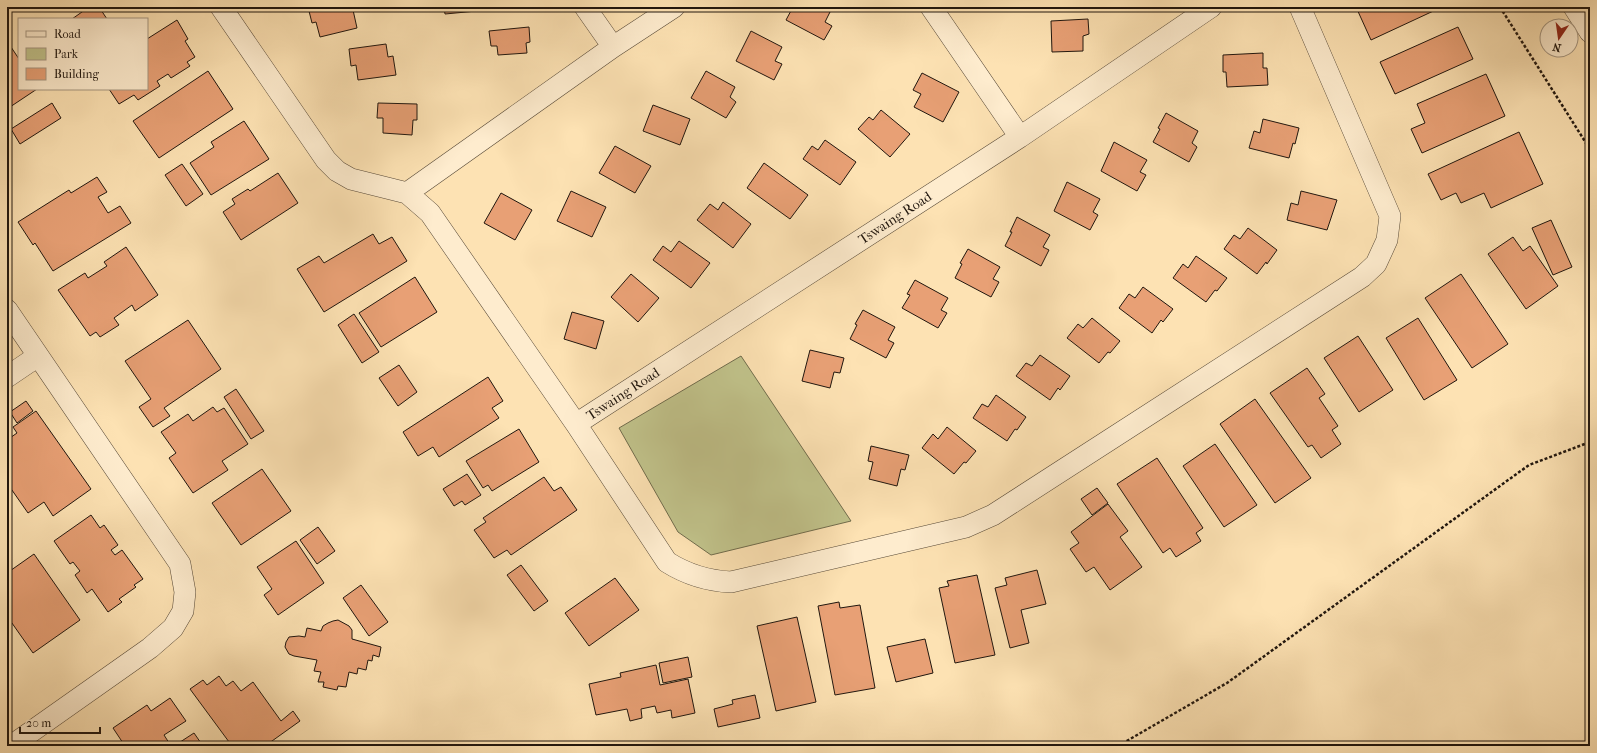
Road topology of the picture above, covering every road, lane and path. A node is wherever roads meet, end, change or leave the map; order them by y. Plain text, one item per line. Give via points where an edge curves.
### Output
1 (221, 7) edge
2 (585, 7) edge
3 (674, 7) edge
4 (931, 7) edge
5 (1211, 7) edge
6 (1300, 7) edge
7 (1500, 7) edge
8 (1574, 7) edge
9 (1590, 32) edge
10 (613, 47) junction
11 (1020, 137) junction
12 (1590, 155) edge
13 (408, 193) junction
14 (7, 310) edge
15 (38, 356) junction
16 (7, 377) edge
17 (576, 424) junction
18 (1590, 442) edge
19 (11, 746) edge
20 (1118, 746) edge

1 - 13 street via 337,171 351,179
2 - 10 street
3 - 10 street
4 - 11 street
5 - 11 street, Tswaing Road
6 - 17 street via 1390,216 1387,240 1376,264 1362,277 993,515 966,527 731,582 716,582 679,570 667,562
7 - 12 path via 1586,143
8 - 9 street
10 - 13 street
11 - 17 street, Tswaing Road
13 - 17 street via 430,213
14 - 15 street
15 - 16 street
15 - 19 street via 180,564 185,592 182,611 173,628 150,648
18 - 20 path via 1529,465 1227,683

